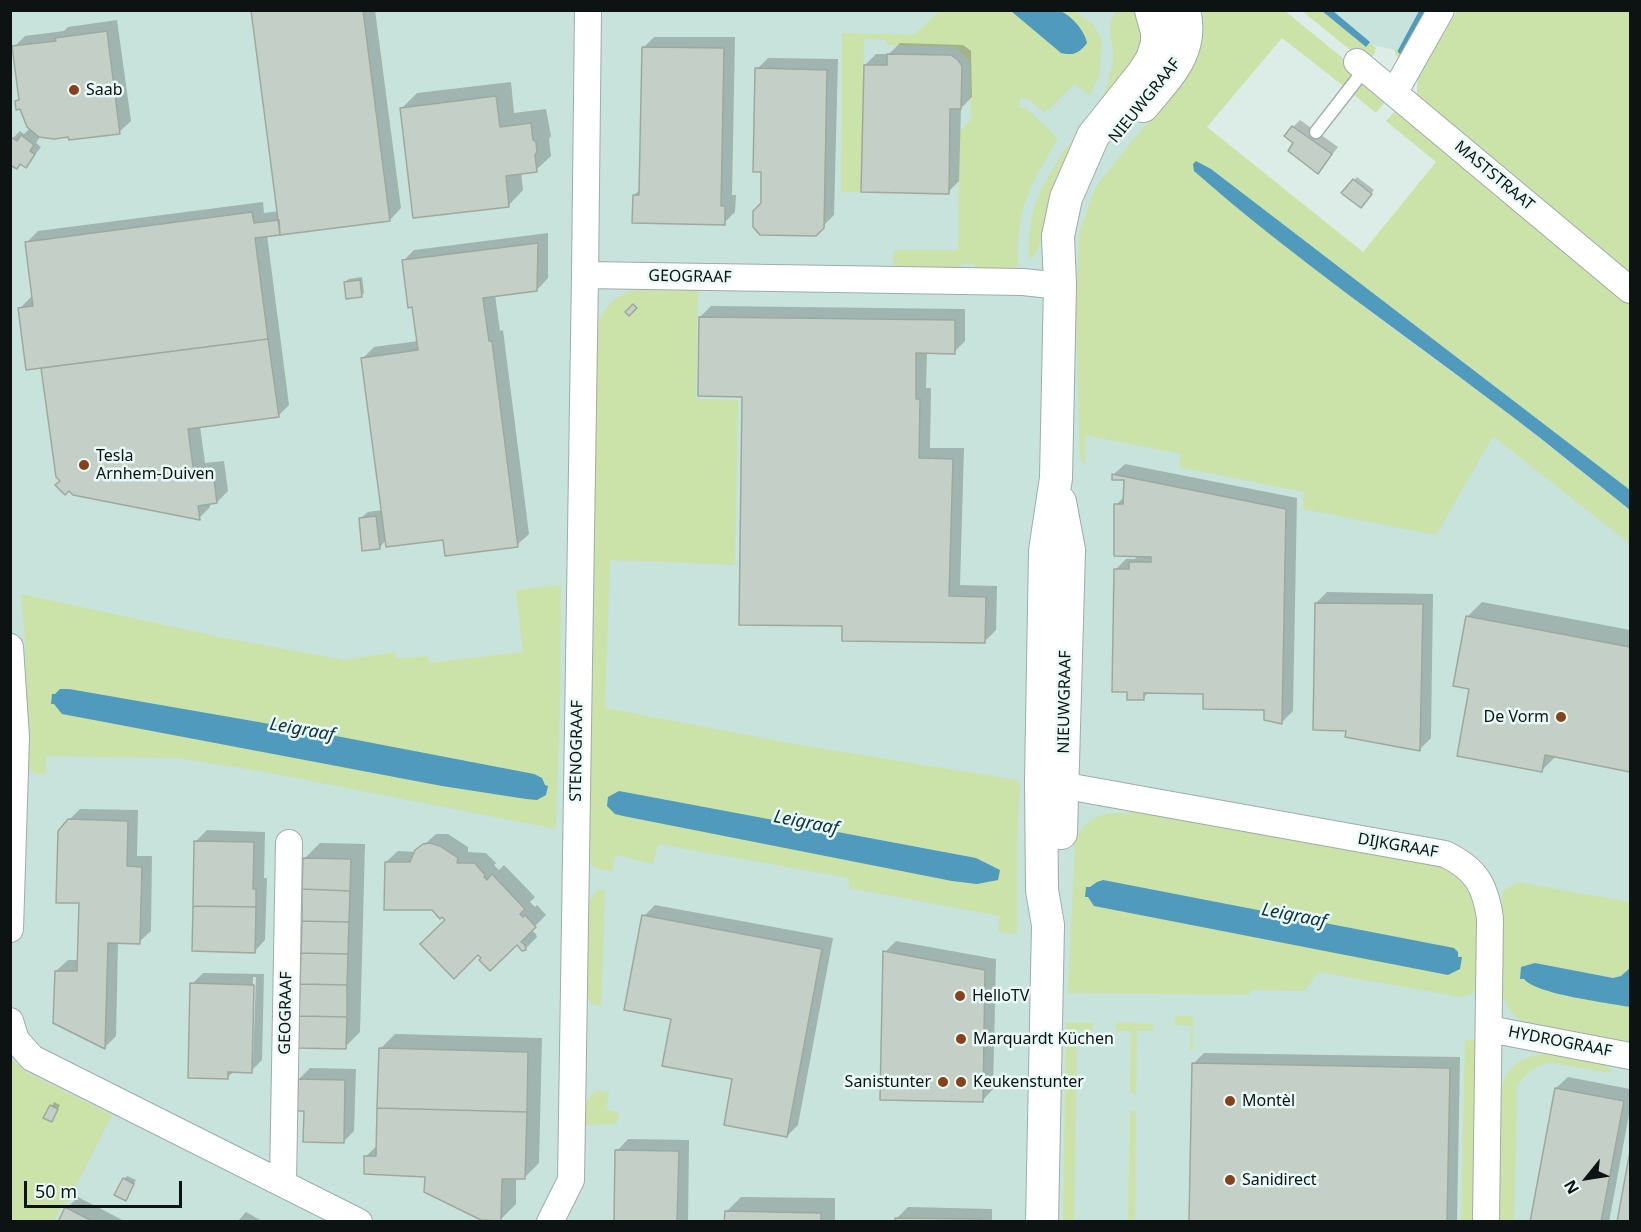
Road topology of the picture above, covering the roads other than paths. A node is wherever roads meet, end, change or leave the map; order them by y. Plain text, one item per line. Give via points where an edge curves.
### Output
1 (588, 10) edge
2 (1150, 10) edge
3 (1184, 10) edge
4 (1441, 10) edge
5 (1361, 65) joint
6 (1394, 93) junction
7 (1316, 132) dead end
8 (1074, 177) junction
9 (585, 275) junction
10 (1060, 286) junction
11 (1630, 290) edge
12 (10, 646) edge
13 (1052, 784) junction
14 (289, 843) dead end
15 (10, 929) edge
16 (10, 1021) edge
17 (1489, 1029) junction
18 (1630, 1056) edge
19 (283, 1182) junction
20 (359, 1221) edge
21 (550, 1221) edge
22 (1042, 1221) edge
23 (1486, 1221) edge

1 - 9 street
2 - 8 street, NIEUWGRAAF via 1157,32 1152,58 1093,136
3 - 8 street, NIEUWGRAAF via 1188,28 1182,56 1107,148
4 - 6 street
5 - 6 street, MASTSTRAAT
5 - 7 lane
6 - 11 street, MASTSTRAAT
8 - 10 street, NIEUWGRAAF via 1058,236
9 - 10 street, GEOGRAAF via 1023,282
9 - 21 street, STENOGRAAF via 571,1180
10 - 13 street, NIEUWGRAAF via 1056,478 1045,550
12 - 15 street via 16,736
13 - 17 street, DIJKGRAAF via 1445,854 1460,861 1481,883 1487,899
13 - 22 street, NIEUWGRAAF via 1042,890 1048,925
14 - 19 street, GEOGRAAF
16 - 19 street via 16,1040 32,1058
17 - 18 street, HYDROGRAAF
17 - 23 street, DIJKGRAAF
19 - 20 street

